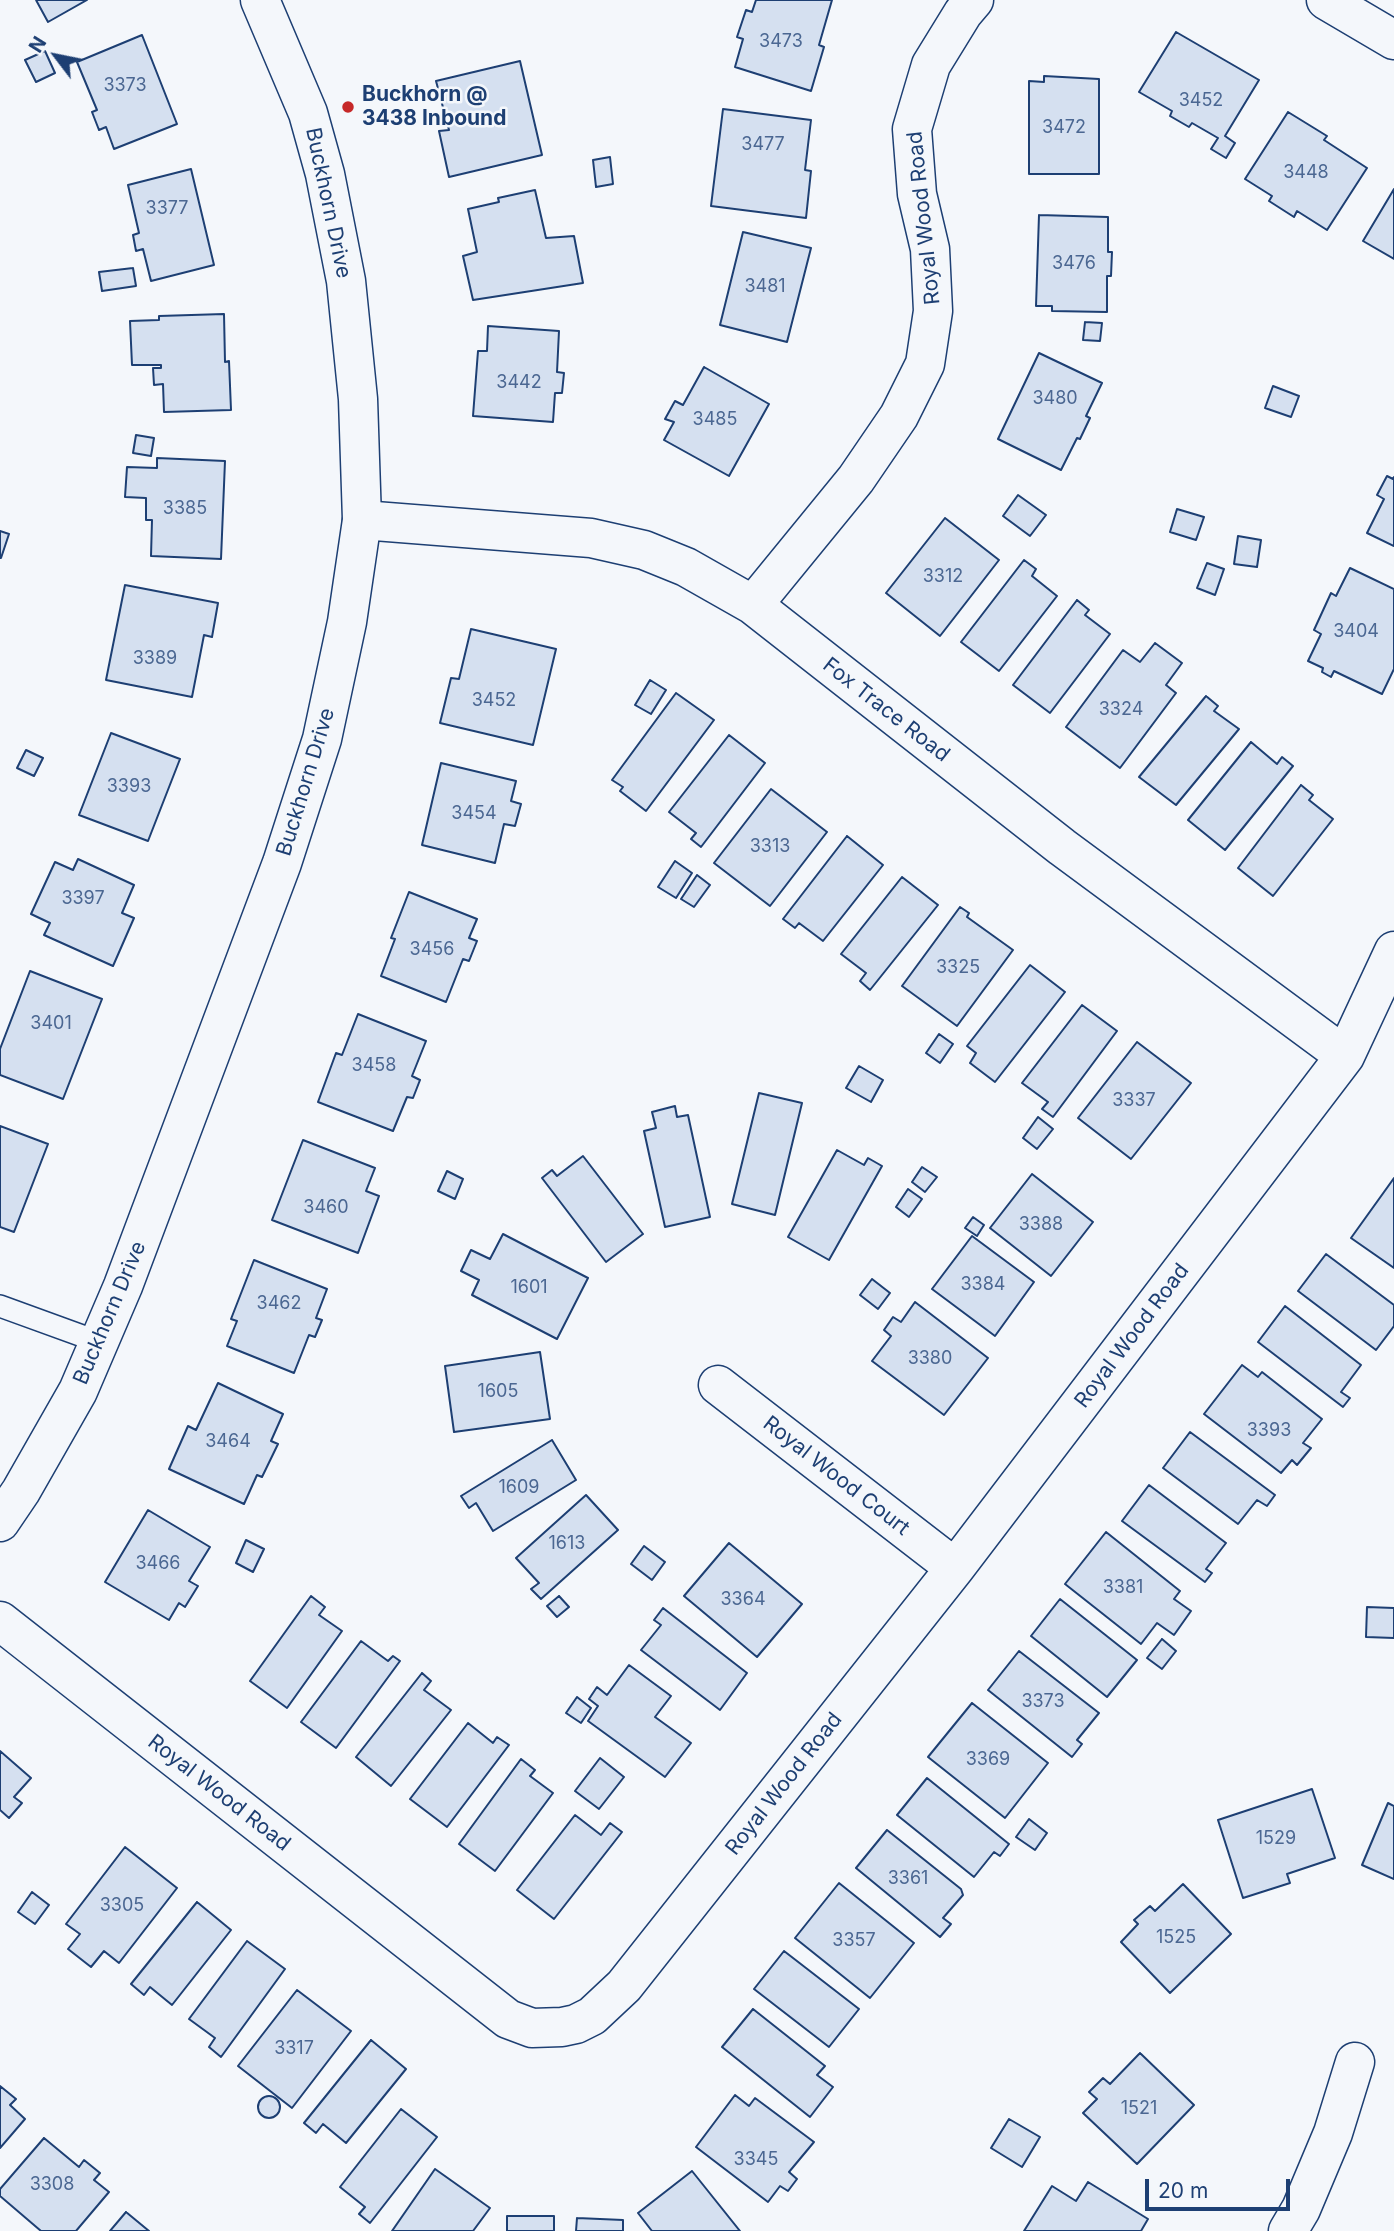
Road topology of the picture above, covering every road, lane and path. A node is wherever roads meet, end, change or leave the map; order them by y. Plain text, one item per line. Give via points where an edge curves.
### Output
1 (260, 0) edge
2 (974, 0) edge
3 (1326, 0) edge
4 (1394, 40) edge
5 (362, 520) junction
6 (753, 605) junction
7 (1394, 951) edge
8 (1345, 1056) junction
9 (0, 1306) edge
10 (99, 1342) junction
11 (718, 1385) dead end
12 (0, 1522) edge
13 (955, 1568) junction
14 (0, 1620) edge
15 (1356, 2062) dead end
16 (1288, 2231) edge

1 - 5 street, Buckhorn Drive via 308,113 344,268 358,399
2 - 6 street, Royal Wood Road via 931,65 912,129 917,194 932,274 933,311 925,364 899,416 856,479
3 - 4 street
5 - 6 street, Fox Trace Road via 591,538 644,550 686,567
5 - 10 street, Buckhorn Drive via 347,622 322,739 277,876
6 - 8 street, Fox Trace Road via 1062,847
7 - 8 street, Royal Wood Road
8 - 13 street, Royal Wood Road
9 - 10 lane
10 - 12 street, Buckhorn Drive via 78,1391
11 - 13 street, Royal Wood Court
13 - 14 street, Royal Wood Road via 624,1986 592,2016 562,2027 532,2028 508,2019
15 - 16 street via 1333,2133

